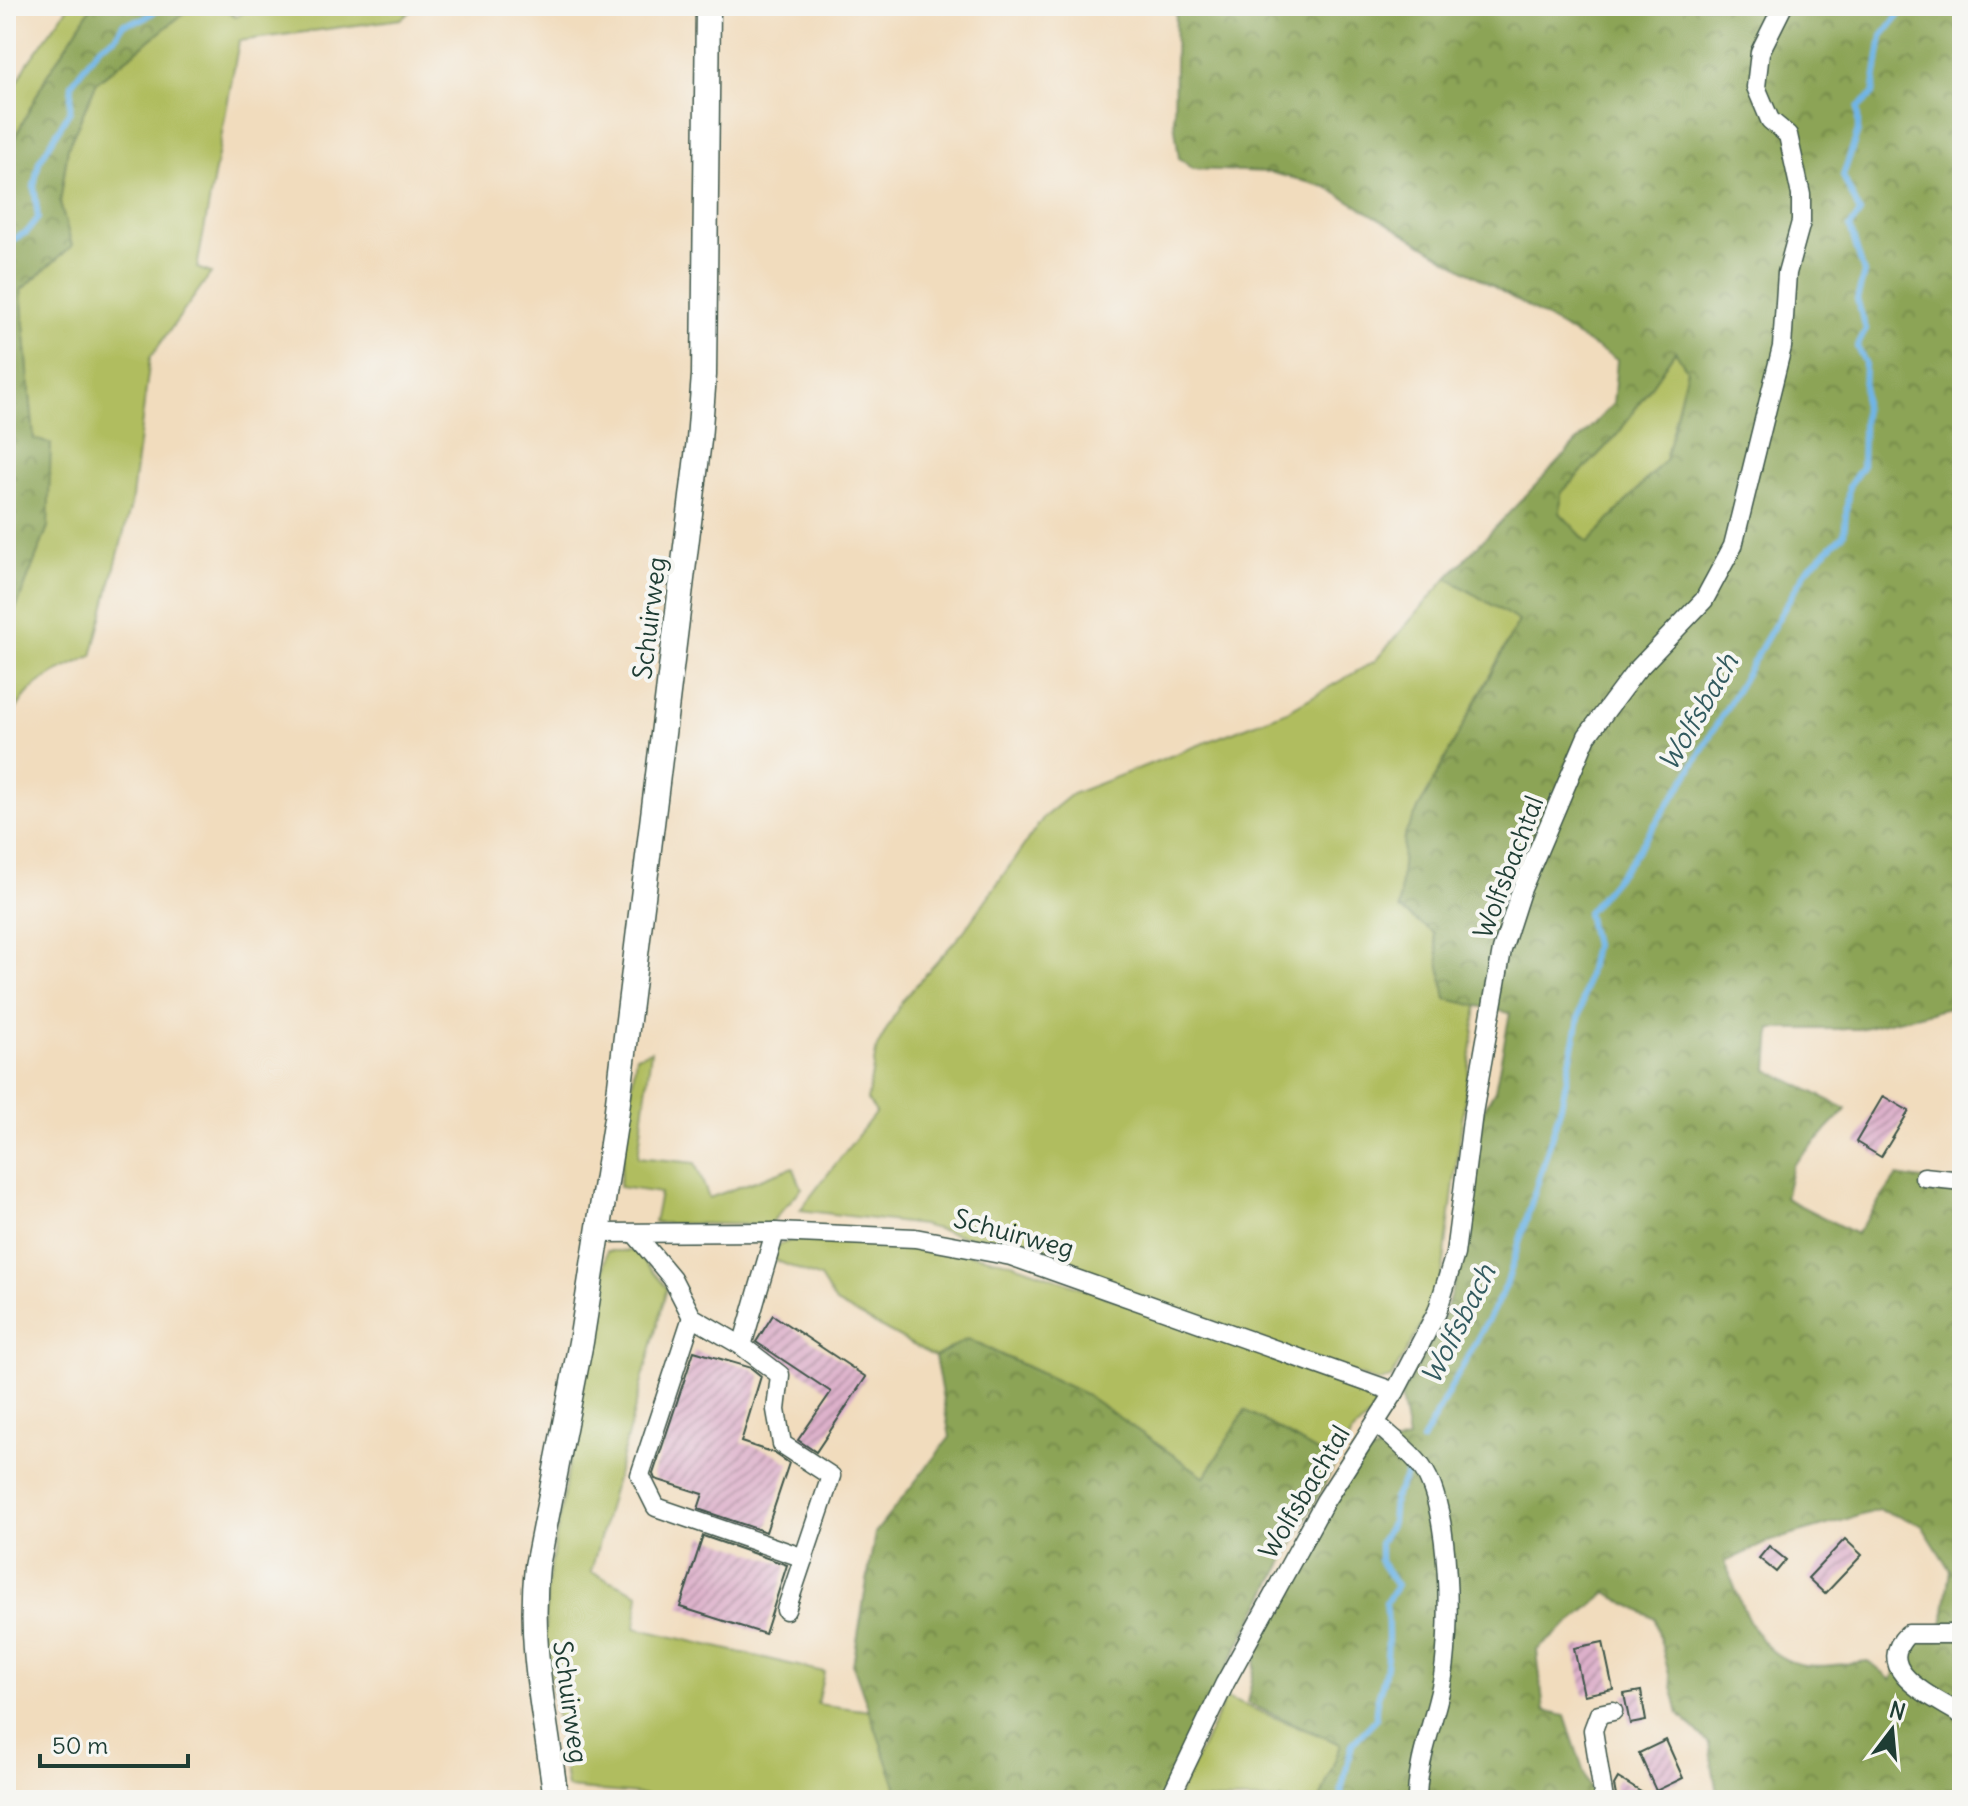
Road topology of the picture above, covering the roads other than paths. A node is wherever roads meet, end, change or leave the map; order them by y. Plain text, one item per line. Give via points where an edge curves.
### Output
1 (708, 6) edge
2 (1783, 6) edge
3 (1924, 1177) dead end
4 (1962, 1181) edge
5 (775, 1232) junction
6 (600, 1233) junction
7 (636, 1235) junction
8 (692, 1317) junction
9 (742, 1346) junction
10 (1395, 1392) junction
11 (1377, 1424) junction
12 (804, 1558) junction
13 (786, 1610) dead end
14 (1962, 1634) edge
15 (1613, 1711) dead end
16 (1962, 1715) edge
17 (556, 1800) edge
18 (1169, 1800) edge
19 (1417, 1800) edge
20 (1604, 1800) edge

1 - 6 main road, Schuirweg via 699,440
2 - 10 street, Wolfsbachtal via 1760,52 1756,87 1770,120 1788,135 1801,222 1787,273 1782,347 1733,546 1704,600 1635,672 1587,736 1521,891 1499,965 1455,1254 1437,1312
3 - 4 street
5 - 7 street, Schuirweg
5 - 9 street
5 - 10 street, Schuirweg via 915,1238 1011,1256
6 - 7 street, Schuirweg
6 - 17 main road, Schuirweg via 533,1608 533,1645
7 - 8 street via 672,1278
8 - 9 street
8 - 12 street via 640,1475 656,1507
9 - 12 street via 780,1375 776,1410 782,1444 831,1476
10 - 11 street, Wolfsbachtal
11 - 18 street, Wolfsbachtal via 1325,1501 1225,1683
11 - 19 street via 1421,1466 1432,1486 1445,1561 1446,1661 1420,1765
12 - 13 street
14 - 16 street via 1908,1634 1894,1656 1899,1670
15 - 20 street via 1599,1714 1593,1730

